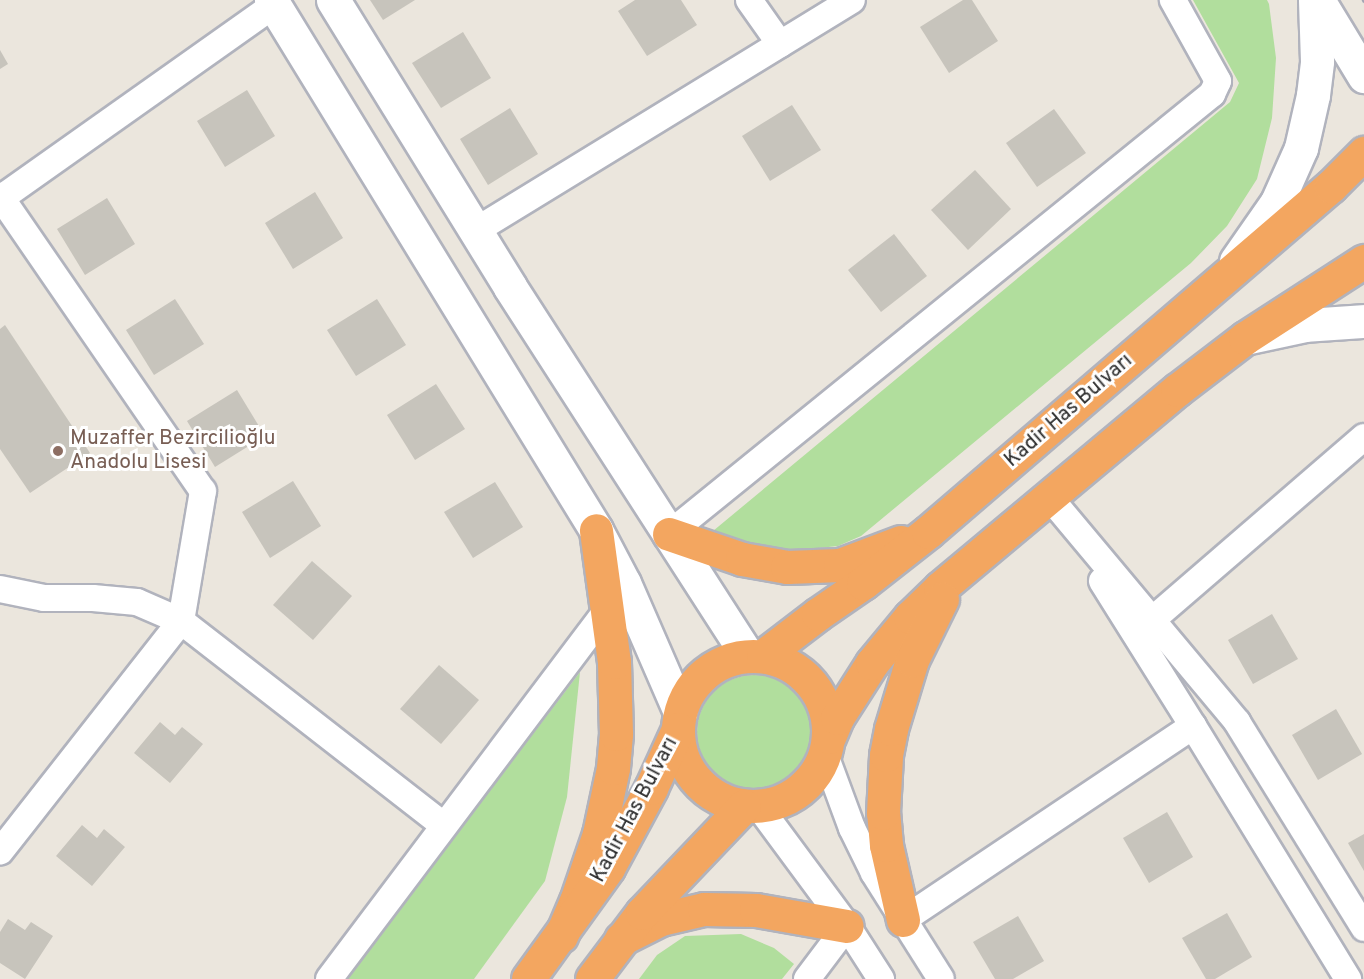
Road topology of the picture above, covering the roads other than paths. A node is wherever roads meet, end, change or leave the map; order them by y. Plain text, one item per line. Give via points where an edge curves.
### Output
1 (333, 0) edge
2 (749, 0) edge
3 (852, 0) edge
4 (1173, 0) edge
5 (1316, 0) edge
6 (272, 3) edge
7 (817, 9) edge
8 (780, 44) junction
9 (1364, 76) edge
10 (1364, 153) edge
11 (1, 198) edge
12 (476, 231) junction
13 (1364, 261) edge
14 (1226, 276) junction
15 (1364, 321) edge
16 (1245, 338) junction
17 (1364, 437) edge
18 (1050, 498) junction
19 (596, 530) junction
20 (928, 532) junction
21 (669, 534) junction
22 (955, 576) junction
23 (0, 589) edge
24 (607, 610) junction
25 (1152, 620) junction
26 (181, 621) junction
27 (755, 656) junction
28 (679, 720) junction
29 (1193, 726) junction
30 (827, 746) junction
31 (752, 806) junction
32 (444, 826) junction
33 (0, 852) edge
34 (903, 920) junction
35 (847, 926) junction
36 (1364, 928) edge
37 (561, 936) junction
38 (621, 939) junction
39 (329, 979) edge
40 (528, 979) edge
41 (592, 979) edge
42 (807, 979) edge
43 (881, 979) edge
44 (941, 979) edge
45 (1348, 979) edge

1 - 12 street
2 - 8 street
3 - 7 street
4 - 21 street via 1218,81 1212,94
5 - 9 street
5 - 14 street via 1317,61 1301,148 1277,202
6 - 11 street
6 - 19 street
7 - 8 street
8 - 12 street
10 - 14 highway, Kadir Has Bulvarı
11 - 26 street via 203,491
12 - 21 street
13 - 16 highway
14 - 20 highway, Kadir Has Bulvarı
15 - 16 street via 1305,325
16 - 18 highway
17 - 25 street
18 - 22 highway
18 - 25 street
18 - 29 street
19 - 24 highway
19 - 28 street via 624,583
20 - 21 highway via 840,565 814,568 742,559
20 - 27 highway, Kadir Has Bulvarı via 864,584
21 - 27 street
22 - 30 highway via 910,617 872,663 837,718
22 - 34 highway via 912,660 886,755 886,844
23 - 26 street via 44,598 137,602
24 - 32 street
24 - 37 highway via 616,698 613,768 593,855
25 - 36 street via 1237,722
26 - 32 street
26 - 33 street
27 - 28 highway via 729,659 698,679 687,694
27 - 30 highway via 781,661 812,683 825,709
28 - 31 highway via 680,748 696,781 726,802
28 - 37 highway, Kadir Has Bulvarı via 630,829
29 - 34 street
29 - 45 street
30 - 31 highway via 807,785 777,803
30 - 34 street via 852,828
31 - 35 street
31 - 38 highway via 663,890
32 - 39 street
34 - 44 street
35 - 38 highway via 756,910 704,909 661,919
35 - 42 street
35 - 43 street
37 - 40 highway, Kadir Has Bulvarı
38 - 41 highway

